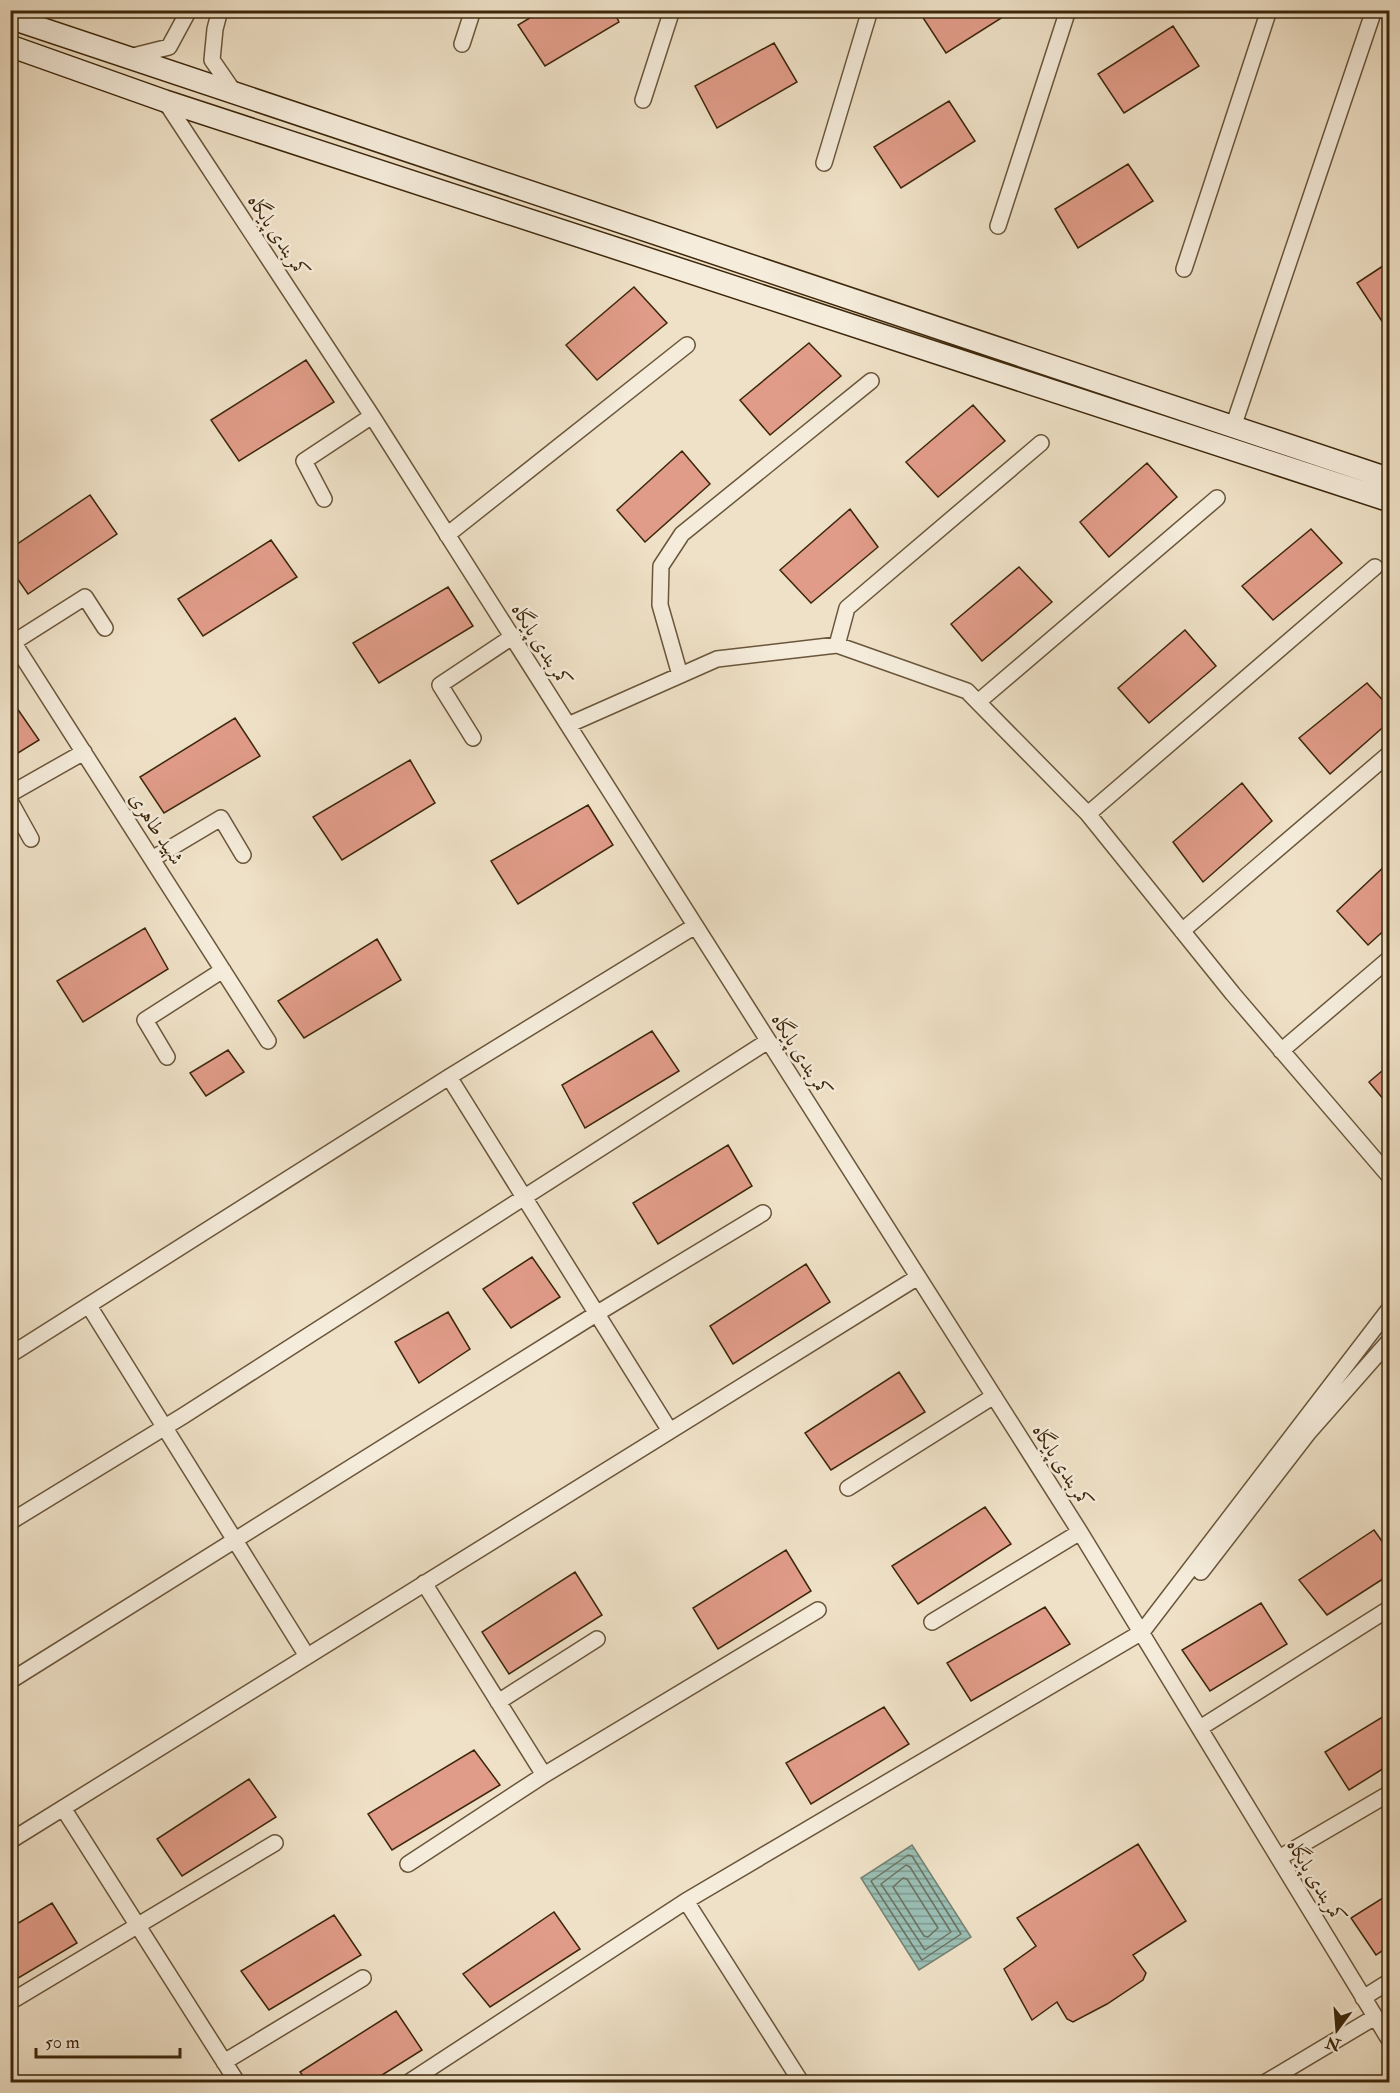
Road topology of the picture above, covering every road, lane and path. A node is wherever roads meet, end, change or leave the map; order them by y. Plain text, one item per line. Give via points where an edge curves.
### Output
1 (189, 10) edge
2 (220, 10) edge
3 (473, 10) edge
4 (672, 10) edge
5 (870, 10) edge
6 (1068, 10) edge
7 (1269, 10) edge
8 (1374, 10) edge
9 (10, 18) edge
10 (462, 44) dead end
11 (10, 46) edge
12 (129, 57) junction
13 (234, 92) junction
14 (643, 100) dead end
15 (165, 101) junction
16 (824, 163) dead end
17 (479, 176) junction
18 (471, 201) junction
19 (998, 226) dead end
20 (1184, 269) dead end
21 (687, 345) dead end
22 (871, 381) dead end
23 (372, 416) junction
24 (1233, 427) junction
25 (1041, 443) dead end
26 (1389, 479) edge
27 (1217, 498) dead end
28 (324, 499) dead end
29 (1389, 501) edge
30 (447, 535) junction
31 (1375, 567) dead end
32 (105, 628) dead end
33 (512, 637) junction
34 (12, 639) edge
35 (837, 645) junction
36 (680, 675) junction
37 (978, 702) junction
38 (567, 725) junction
39 (474, 738) dead end
40 (84, 753) junction
41 (1389, 753) edge
42 (10, 794) edge
43 (10, 801) edge
44 (1088, 814) junction
45 (32, 839) dead end
46 (243, 855) dead end
47 (152, 859) junction
48 (695, 926) junction
49 (1182, 931) junction
50 (1389, 958) edge
51 (223, 970) junction
52 (268, 1041) dead end
53 (768, 1041) junction
54 (1281, 1050) junction
55 (167, 1057) dead end
56 (449, 1077) junction
57 (1386, 1167) edge
58 (523, 1198) junction
59 (763, 1213) dead end
60 (918, 1277) junction
61 (89, 1306) junction
62 (1389, 1308) edge
63 (596, 1314) junction
64 (1389, 1340) edge
65 (10, 1355) edge
66 (993, 1396) junction
67 (164, 1427) junction
68 (670, 1431) junction
69 (848, 1488) dead end
70 (10, 1522) edge
71 (1080, 1532) junction
72 (236, 1540) junction
73 (424, 1583) junction
74 (1389, 1608) edge
75 (818, 1610) dead end
76 (932, 1622) dead end
77 (1145, 1637) junction
78 (597, 1639) dead end
79 (307, 1656) junction
80 (10, 1681) edge
81 (498, 1702) junction
82 (1200, 1728) junction
83 (544, 1775) junction
84 (1389, 1793) edge
85 (63, 1808) junction
86 (10, 1841) edge
87 (275, 1843) dead end
88 (1278, 1858) junction
89 (408, 1864) dead end
90 (686, 1901) junction
91 (138, 1926) junction
92 (363, 1978) dead end
93 (1389, 1981) edge
94 (1363, 1998) junction
95 (10, 2002) edge
96 (1375, 2016) junction
97 (1389, 2041) edge
98 (224, 2062) junction
99 (237, 2082) edge
100 (409, 2082) edge
101 (801, 2082) edge
102 (1266, 2082) edge

1 - 12 street via 169,47
2 - 13 street via 212,60
3 - 10 street
4 - 14 street
5 - 16 street
6 - 19 street
7 - 20 street
8 - 24 street
9 - 12 street
11 - 15 street
12 - 13 street
13 - 17 street
15 - 18 street
15 - 23 street, کمربندی پایگاه
17 - 18 street
17 - 24 street
18 - 29 street
21 - 30 street
22 - 36 street via 682,534 661,566 660,605
23 - 28 street via 304,461
23 - 30 street, کمربندی پایگاه
24 - 26 street
25 - 35 street via 847,608
27 - 37 street
30 - 33 street, کمربندی پایگاه
31 - 44 street
32 - 34 street via 85,597
33 - 38 street, کمربندی پایگاه
33 - 39 street via 440,685
34 - 40 street, شهید طاهری
35 - 36 street via 717,659
35 - 37 street via 967,691
36 - 38 street
37 - 44 street
38 - 48 street, کمربندی پایگاه
40 - 42 street
40 - 47 street, شهید طاهری
41 - 49 street
43 - 45 street
44 - 49 street
46 - 47 street via 221,818
47 - 51 street, شهید طاهری
48 - 53 street, کمربندی پایگاه
48 - 56 street
49 - 54 street
50 - 54 street
51 - 52 street, شهید طاهری
51 - 55 street via 145,1020
53 - 58 street
53 - 60 street, کمربندی پایگاه
54 - 57 street
56 - 58 street
56 - 61 street
58 - 63 street
58 - 67 street
59 - 63 street
60 - 66 street, کمربندی پایگاه
60 - 68 street
61 - 65 street
61 - 67 street
62 - 77 street
63 - 68 street
63 - 72 street
64 - 77 street via 1309,1432
66 - 69 street
66 - 71 street, کمربندی پایگاه
67 - 70 street
67 - 72 street
68 - 73 street
71 - 76 street
71 - 77 street, کمربندی پایگاه
72 - 79 street
72 - 80 street
73 - 79 street
73 - 81 street
74 - 82 street
75 - 83 street
77 - 82 street, کمربندی پایگاه
77 - 90 street
78 - 81 street
79 - 85 street
81 - 83 street
82 - 88 street, کمربندی پایگاه
83 - 89 street
84 - 88 street
85 - 86 street
85 - 91 street
87 - 91 street
88 - 94 street, کمربندی پایگاه
90 - 100 street
90 - 101 street
91 - 95 street
91 - 98 street
92 - 98 street
93 - 94 street
94 - 96 street, کمربندی پایگاه
96 - 97 street, کمربندی پایگاه
96 - 102 street
98 - 99 street

